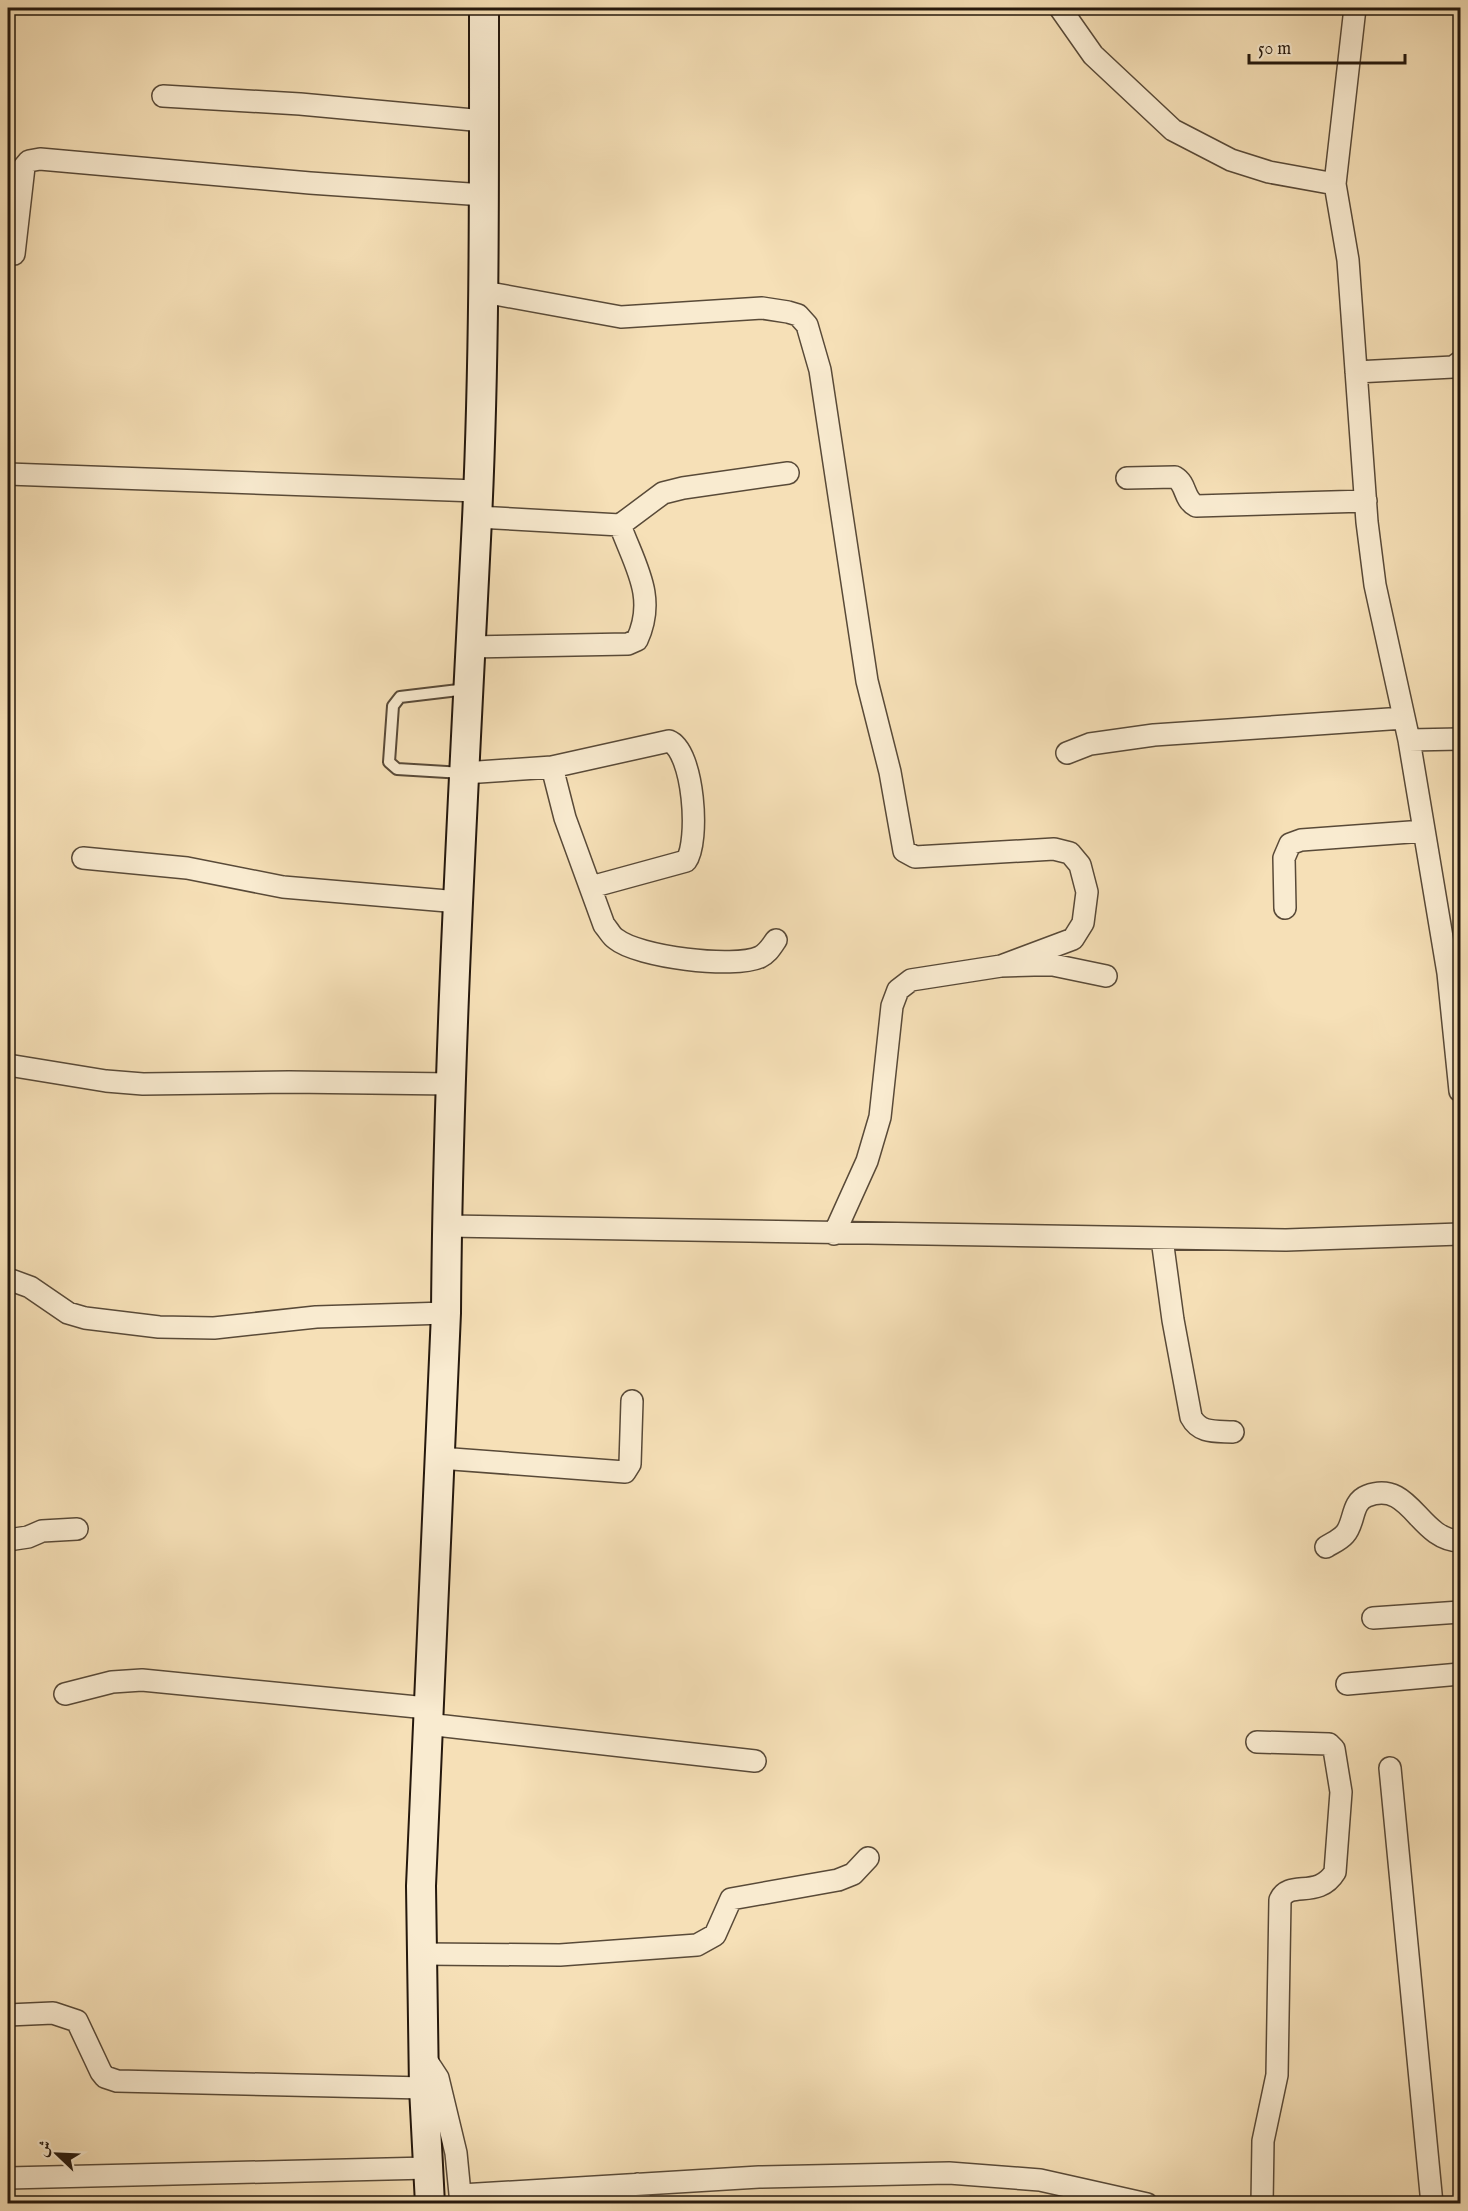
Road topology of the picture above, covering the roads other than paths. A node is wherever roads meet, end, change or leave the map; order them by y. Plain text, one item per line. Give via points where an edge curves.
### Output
1 (484, 8) edge
2 (1060, 8) edge
3 (1355, 8) edge
4 (163, 96) dead end
5 (484, 121) junction
6 (1335, 184) junction
7 (484, 195) junction
8 (14, 254) dead end
9 (484, 292) junction
10 (1461, 362) edge
11 (1356, 372) junction
12 (788, 473) dead end
13 (8, 474) edge
14 (1127, 478) dead end
15 (1366, 501) junction
16 (477, 504) junction
17 (620, 525) junction
18 (469, 647) junction
19 (467, 689) junction
20 (1404, 718) junction
21 (1461, 739) edge
22 (1409, 740) junction
23 (1067, 753) dead end
24 (552, 766) junction
25 (464, 773) junction
26 (1424, 831) junction
27 (83, 858) dead end
28 (591, 887) junction
29 (459, 902) junction
30 (1285, 908) dead end
31 (776, 940) dead end
32 (1001, 966) junction
33 (1106, 976) dead end
34 (8, 1065) edge
35 (452, 1084) junction
36 (1461, 1091) edge
37 (447, 1226) junction
38 (834, 1234) junction
39 (1461, 1234) edge
40 (1162, 1239) junction
41 (8, 1279) edge
42 (446, 1312) junction
43 (632, 1401) dead end
44 (1233, 1432) dead end
45 (439, 1458) junction
46 (77, 1529) dead end
47 (8, 1540) edge
48 (1461, 1541) edge
49 (1326, 1546) dead end
50 (1461, 1612) edge
51 (1373, 1618) dead end
52 (1461, 1674) edge
53 (1347, 1684) dead end
54 (65, 1694) dead end
55 (427, 1716) junction
56 (1257, 1742) dead end
57 (755, 1761) dead end
58 (1390, 1768) dead end
59 (868, 1858) dead end
60 (422, 1954) junction
61 (8, 2014) edge
62 (423, 2055) junction
63 (424, 2088) junction
64 (428, 2168) junction
65 (8, 2178) edge
66 (639, 2194) edge
67 (461, 2199) edge
68 (430, 2204) edge
69 (1147, 2204) edge
70 (1262, 2204) edge
71 (1432, 2204) edge

1 - 5 main road
2 - 6 street via 1093,55 1173,130 1231,160 1269,172
3 - 6 street
4 - 5 street
5 - 7 main road
6 - 11 street via 1348,260
7 - 8 street via 40,159 29,161 24,167
7 - 9 main road
9 - 16 main road
9 - 32 street via 621,317 762,308 798,315 807,325 820,370 867,681 890,772 904,851 915,857 1054,849 1070,853 1080,864 1087,892 1083,923 1073,939
10 - 11 street via 1453,367
11 - 15 street
12 - 17 street via 663,493
13 - 16 street
14 - 15 street via 1176,477 1190,503 1196,506
15 - 20 street via 1375,585
16 - 17 street
16 - 18 main road
17 - 18 street via 647,601 637,640 628,644
18 - 19 main road
19 - 25 main road
19 - 25 lane via 400,697 393,706 389,762 398,769
20 - 22 street
20 - 23 street via 1154,735 1090,744
21 - 22 street
22 - 26 street
24 - 25 street
24 - 28 street via 565,819
24 - 28 street via 669,741 679,748 692,786 692,850 686,861
25 - 29 main road
26 - 30 street via 1290,844 1284,858
26 - 36 street via 1448,973
27 - 29 street via 187,868 283,887
28 - 31 street via 604,925 615,939 669,958 743,961 767,953
29 - 35 main road
32 - 33 street via 1053,965
32 - 38 street via 911,980 898,990 892,1006 880,1117 867,1161
34 - 35 street via 143,1084
35 - 37 main road
37 - 38 street
37 - 42 main road
38 - 40 street
39 - 40 street via 1286,1240
40 - 44 street via 1191,1417 1206,1431
41 - 42 street via 30,1287 68,1313 159,1327 214,1328 316,1317
42 - 45 main road
43 - 45 street via 630,1464 625,1472
45 - 55 main road
46 - 47 street via 42,1531
48 - 49 street via 1427,1528 1408,1502 1388,1494 1368,1495 1360,1501 1343,1537
50 - 51 street
52 - 53 street
54 - 55 street via 112,1682 142,1680
55 - 57 street
55 - 60 main road
56 - 70 street via 1329,1744 1334,1749 1341,1792 1335,1872 1328,1883 1290,1890 1280,1900 1277,2075 1263,2142
58 - 71 street
59 - 60 street via 853,1874 838,1880 731,1899 715,1935 697,1945 560,1955
60 - 62 main road
61 - 63 street via 53,2013 77,2021 101,2072 117,2081
62 - 63 main road
62 - 67 street via 438,2078 456,2153
63 - 64 main road
64 - 65 street
64 - 68 main road
66 - 67 street
66 - 69 street via 867,2173 949,2173 1040,2180

